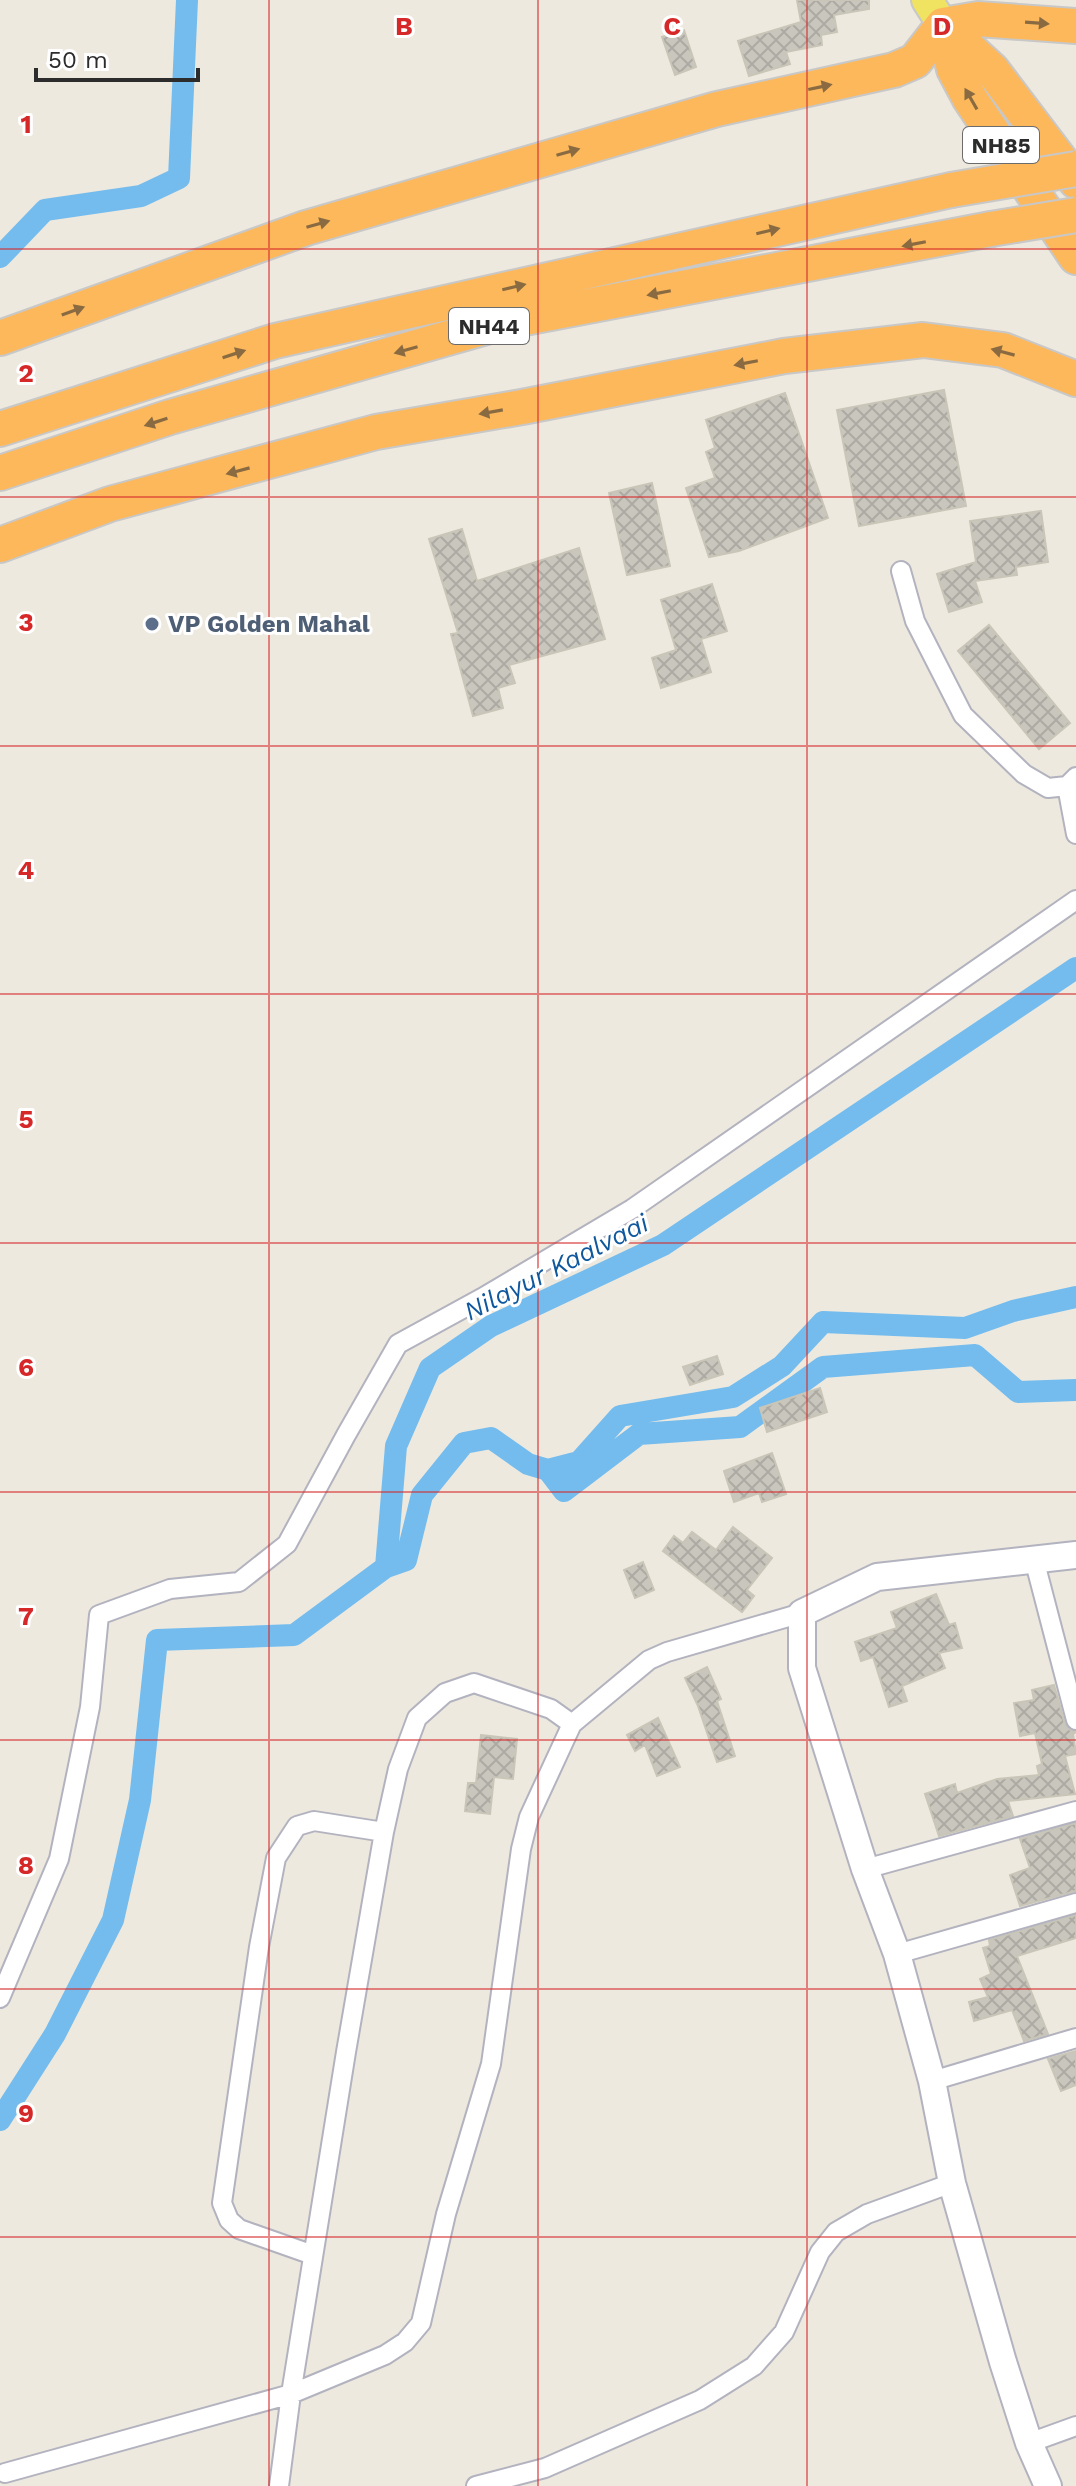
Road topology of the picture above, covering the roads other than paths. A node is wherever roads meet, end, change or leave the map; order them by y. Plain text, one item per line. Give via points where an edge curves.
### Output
1 (935, 13) edge
2 (1076, 26) edge
3 (1076, 169) edge
4 (1076, 181) edge
5 (1076, 215) edge
6 (1076, 257) edge
7 (0, 338) edge
8 (1076, 379) edge
9 (0, 429) edge
10 (0, 473) edge
11 (0, 545) edge
12 (901, 571) dead end
13 (1071, 781) edge
14 (1076, 834) edge
15 (1076, 900) edge
16 (1076, 1555) edge
17 (1034, 1559) junction
18 (802, 1613) junction
19 (1076, 1720) edge
20 (572, 1724) junction
21 (1076, 1811) edge
22 (384, 1832) junction
23 (865, 1869) junction
24 (1076, 1903) edge
25 (897, 1954) junction
26 (0, 1998) edge
27 (1076, 2038) edge
28 (932, 2081) junction
29 (952, 2183) junction
30 (313, 2255) junction
31 (291, 2394) junction
32 (1076, 2426) edge
33 (1029, 2443) junction
34 (5, 2473) dead end
35 (511, 2482) edge
36 (279, 2486) edge
37 (476, 2486) edge
38 (1048, 2486) edge

1 -> 2 highway
1 - 4 highway, NH85 via 992,70
6 -> 1 highway, NH85 via 970,99
7 -> 1 highway via 306,228 717,109 894,70 915,61
9 -> 3 highway, NH44, bridge via 275,341 951,190
5 -> 10 highway, NH44, bridge via 504,322 170,417
8 -> 11 highway via 1003,350 923,340 784,356 376,432 110,504
12 - 13 street via 915,621 963,715 1024,774 1048,788
13 - 14 street
15 - 26 street via 632,1209 398,1344 287,1544 239,1582 170,1589 99,1615 90,1707 59,1859
16 - 17 main road
17 - 18 main road via 877,1577
17 - 19 street
18 - 20 street via 649,1660
18 - 23 main road via 802,1668
20 - 22 street via 551,1709 474,1683 445,1693 417,1718 398,1769
20 - 31 street via 529,1817 491,2064 446,2214 421,2323 385,2355
21 - 23 street
22 - 30 street
22 - 30 street via 314,1821 297,1826 276,1858 259,1947 222,2203 239,2229
23 - 25 main road
24 - 25 street
25 - 28 main road
27 - 28 street
28 - 29 main road
29 - 33 main road
29 - 35 street via 867,2214 836,2232 820,2252 784,2332 754,2366 700,2400
30 - 31 street
31 - 34 street
31 - 36 street
32 - 33 street
33 - 38 main road
35 - 37 street

